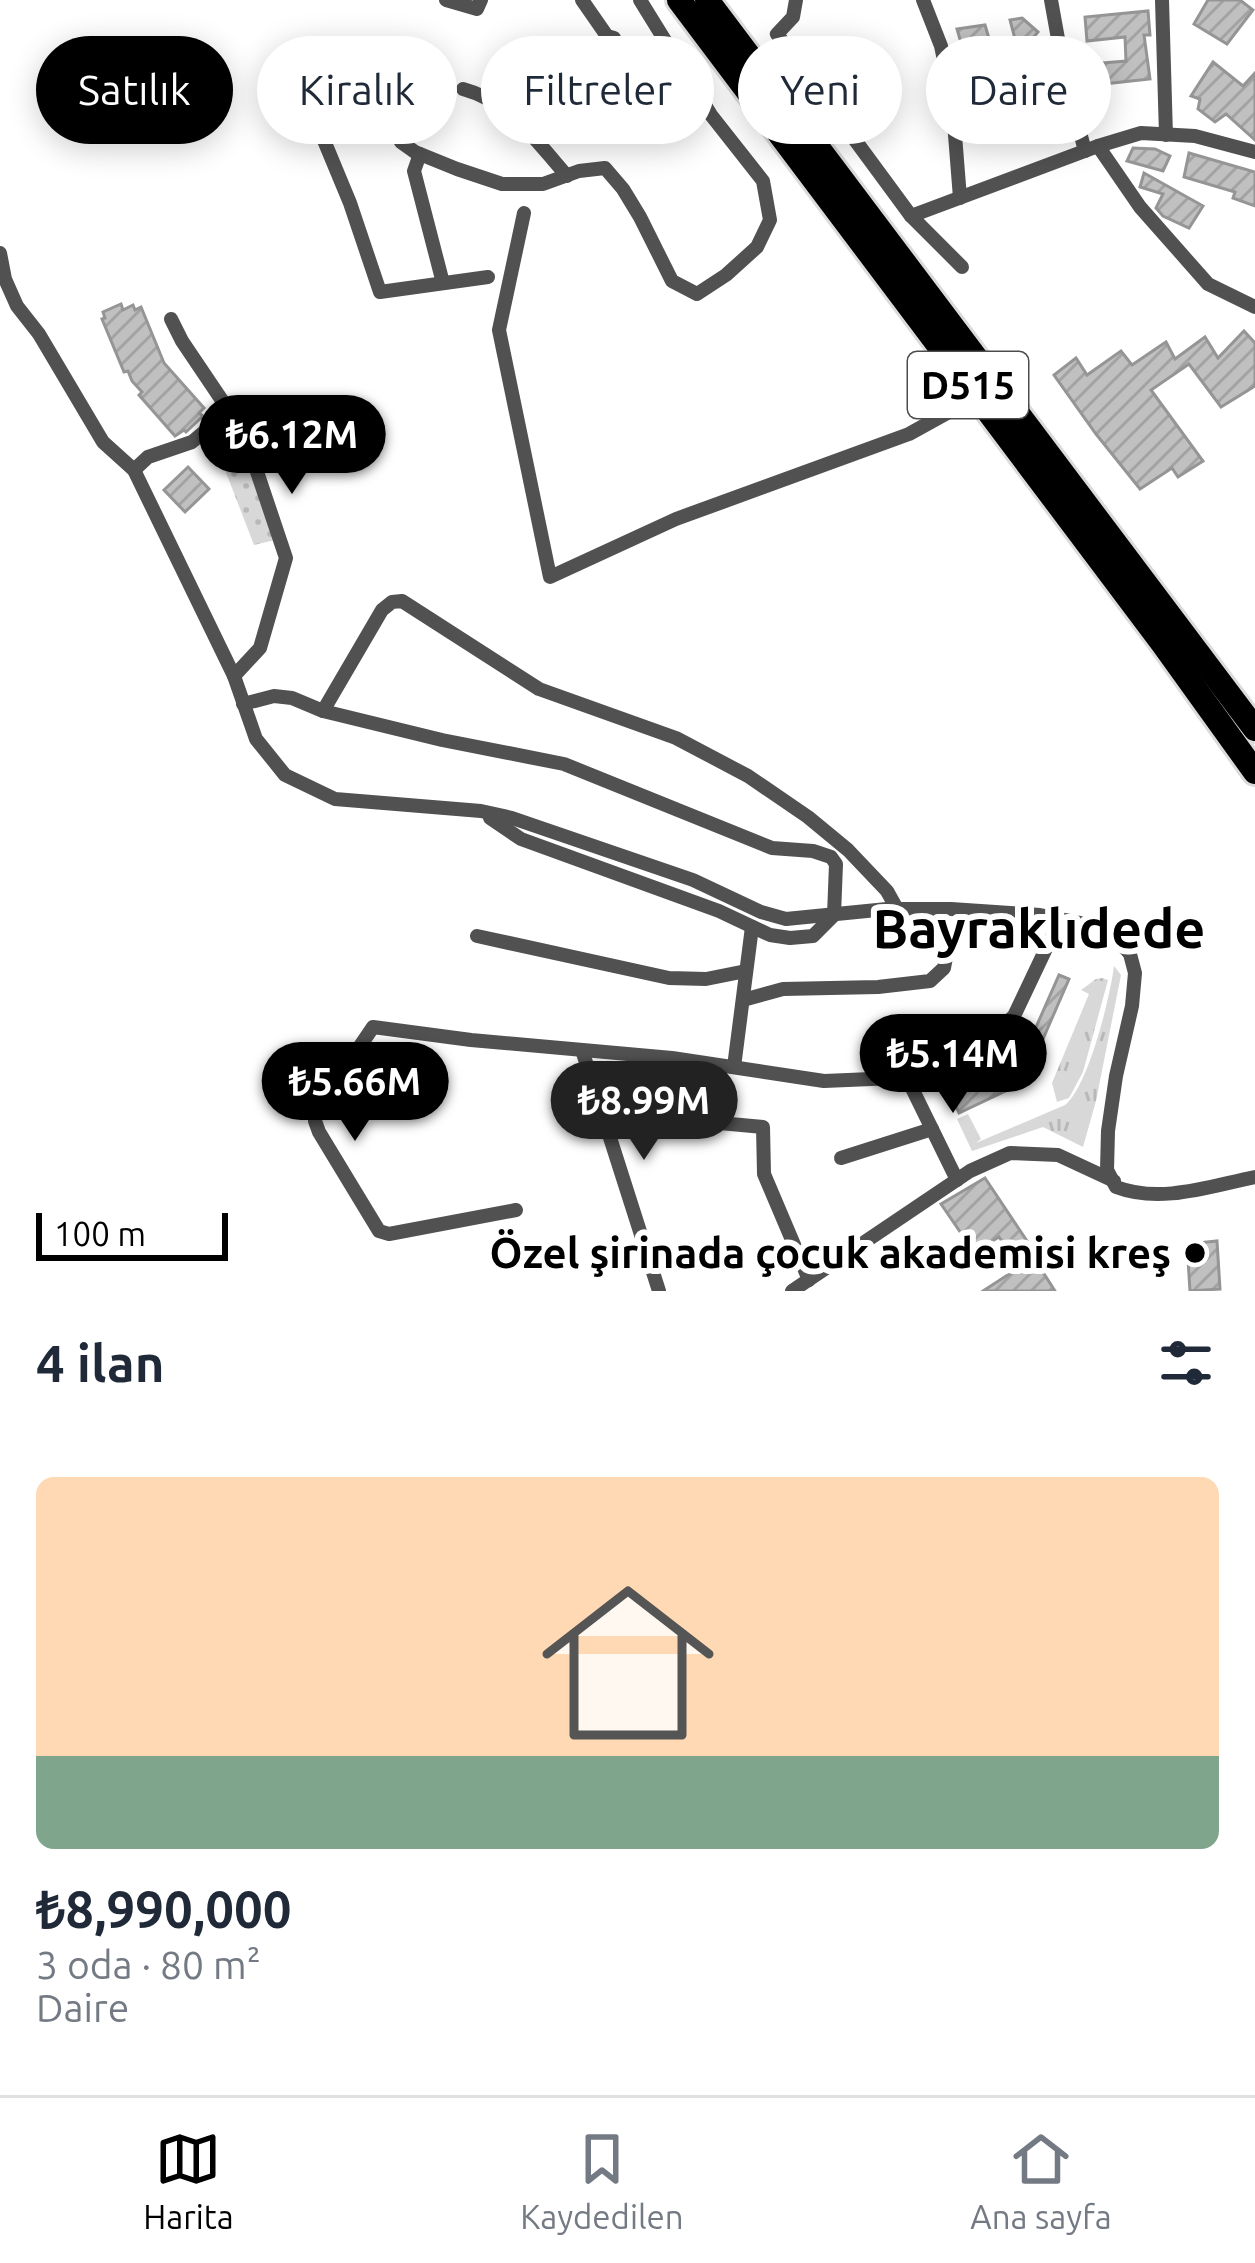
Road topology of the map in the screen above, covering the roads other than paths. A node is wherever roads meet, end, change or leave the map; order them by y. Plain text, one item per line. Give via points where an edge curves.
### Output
1 (446, 0) edge
2 (482, 0) edge
3 (582, 0) edge
4 (640, 0) edge
5 (679, 0) edge
6 (796, 0) edge
7 (923, 0) edge
8 (1051, 0) edge
9 (1162, 0) edge
10 (715, 3) edge
11 (607, 36) edge
12 (463, 89) dead end
13 (1166, 135) junction
14 (326, 144) edge
15 (404, 144) edge
16 (1092, 149) junction
17 (1255, 152) edge
18 (420, 154) junction
19 (567, 176) junction
20 (960, 198) junction
21 (524, 213) dead end
22 (910, 216) junction
23 (0, 254) edge
24 (962, 267) dead end
25 (488, 277) dead end
26 (443, 283) junction
27 (1255, 307) edge
28 (171, 319) dead end
29 (976, 397) junction
30 (230, 410) junction
31 (134, 470) junction
32 (234, 676) junction
33 (243, 704) junction
34 (323, 711) junction
35 (1255, 729) edge
36 (1255, 772) edge
37 (481, 812) junction
38 (897, 909) junction
39 (834, 915) junction
40 (1060, 919) junction
41 (752, 926) junction
42 (951, 931) dead end
43 (477, 936) dead end
44 (746, 971) junction
45 (743, 1000) junction
46 (582, 1050) junction
47 (734, 1067) junction
48 (904, 1074) junction
49 (606, 1125) junction
50 (932, 1129) junction
51 (841, 1158) dead end
52 (1255, 1177) edge
53 (957, 1180) junction
54 (1114, 1181) junction
55 (516, 1210) dead end
56 (809, 1280) junction
57 (659, 1291) edge
58 (792, 1291) edge

1 - 2 street via 477,9
3 - 11 street
4 - 19 street via 763,181 770,220 758,247 697,293 672,281 605,168
5 - 29 highway, D515
6 - 22 street via 777,34
7 - 20 street via 952,97
8 - 16 street via 1064,72
9 - 13 street
10 - 35 highway, D515
12 - 19 street via 500,104
13 - 16 street
13 - 17 street
14 - 26 street via 380,292
15 - 18 street
16 - 20 street
16 - 27 street via 1208,284
18 - 19 street via 502,184
18 - 26 street via 414,171
20 - 22 street
21 - 29 street via 499,330 550,577 676,519 909,434
22 - 24 street
23 - 31 street via 17,306 104,442
25 - 26 street
28 - 30 street
29 - 36 highway, D515
30 - 31 street via 192,442
30 - 32 street via 286,558 260,648
31 - 32 street
32 - 33 street
33 - 34 street via 274,695
33 - 37 street via 256,739 285,775 335,799
34 - 38 street via 382,610 402,601 539,689 676,738 748,776 848,850
34 - 39 street via 564,764 772,848 831,857
37 - 39 street via 693,880 786,920
37 - 41 street via 521,838
38 - 39 street
38 - 40 street
39 - 41 street via 813,936
40 - 48 street via 1014,1016 988,1040
40 - 54 street via 1114,935 1135,973 1108,1131
41 - 44 street
42 - 45 street via 944,968 930,981 783,988
43 - 44 street via 669,978
44 - 45 street
45 - 47 street
46 - 47 street
46 - 49 street
46 - 55 street via 377,1026 316,1111 319,1132 382,1232
47 - 48 street via 824,1082
48 - 50 street
49 - 56 street via 644,1116 763,1127 764,1174
49 - 57 street
50 - 51 street
50 - 53 street
52 - 54 street via 1156,1195
53 - 54 street via 1010,1153 1058,1155
53 - 56 street
56 - 58 street

